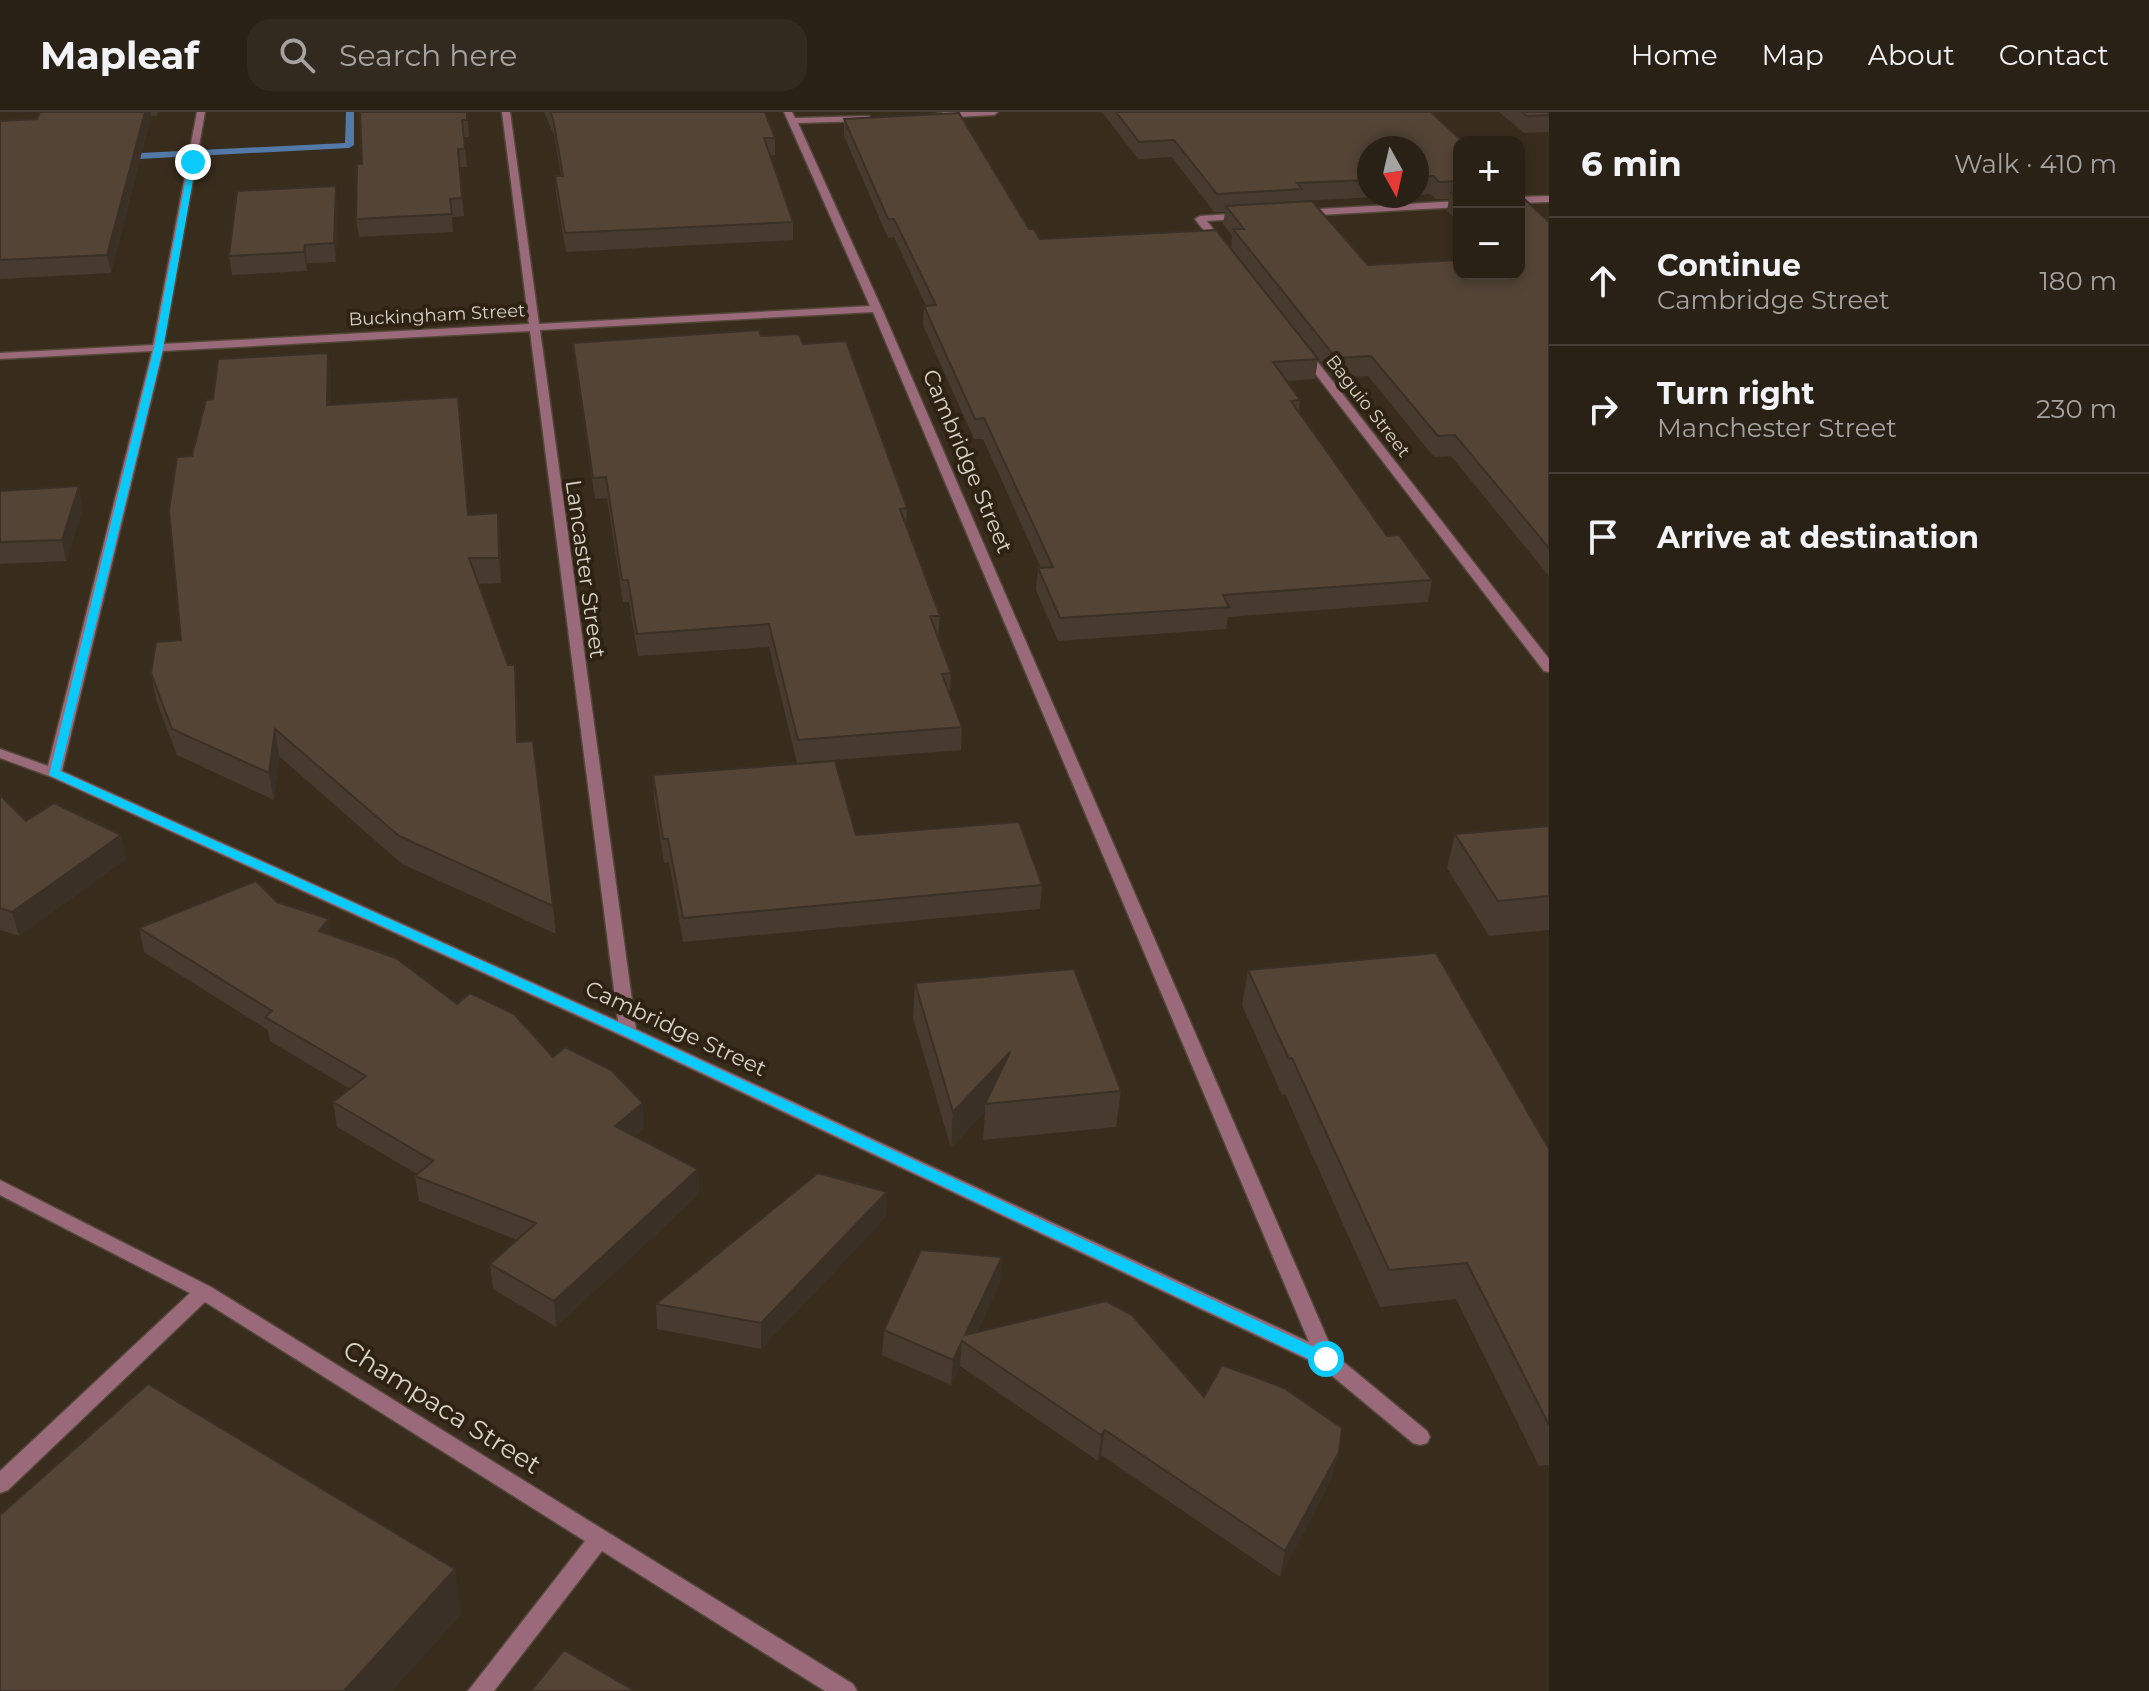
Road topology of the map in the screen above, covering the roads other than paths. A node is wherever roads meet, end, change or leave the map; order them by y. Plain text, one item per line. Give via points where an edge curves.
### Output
1 (201, 112) edge
2 (506, 112) edge
3 (994, 112) edge
4 (932, 115) edge
5 (790, 117) edge
6 (885, 117) edge
7 (1549, 199) edge
8 (1525, 200) edge
9 (1453, 204) edge
10 (1291, 213) edge
11 (1261, 215) edge
12 (1229, 256) edge
13 (877, 309) junction
14 (533, 328) junction
15 (1297, 344) edge
16 (158, 348) junction
17 (0, 356) edge
18 (1549, 668) edge
19 (0, 753) edge
20 (54, 773) junction
21 (628, 1032) junction
22 (0, 1187) edge
23 (204, 1292) junction
24 (1326, 1359) junction
25 (1420, 1437) dead end
26 (0, 1484) edge
27 (600, 1538) junction
28 (480, 1691) edge
29 (845, 1691) edge

1 - 16 street
2 - 14 street, Lancaster Street
3 - 4 street
5 - 6 street
5 - 13 street, Cambridge Street
7 - 8 street
9 - 10 street
11 - 12 street via 1200,219
13 - 14 street, Buckingham Street
13 - 24 street, Cambridge Street
14 - 16 street, Buckingham Street
14 - 21 street, Lancaster Street
15 - 18 street, Baguio Street
16 - 17 street, Buckingham Street
16 - 20 street
19 - 20 street, Cambridge Street
20 - 21 street, Cambridge Street
21 - 24 street, Cambridge Street
22 - 23 street, Champaca Street
23 - 26 street
23 - 27 street, Champaca Street
24 - 25 street, Cambridge Street
27 - 28 street
27 - 29 street, Champaca Street

